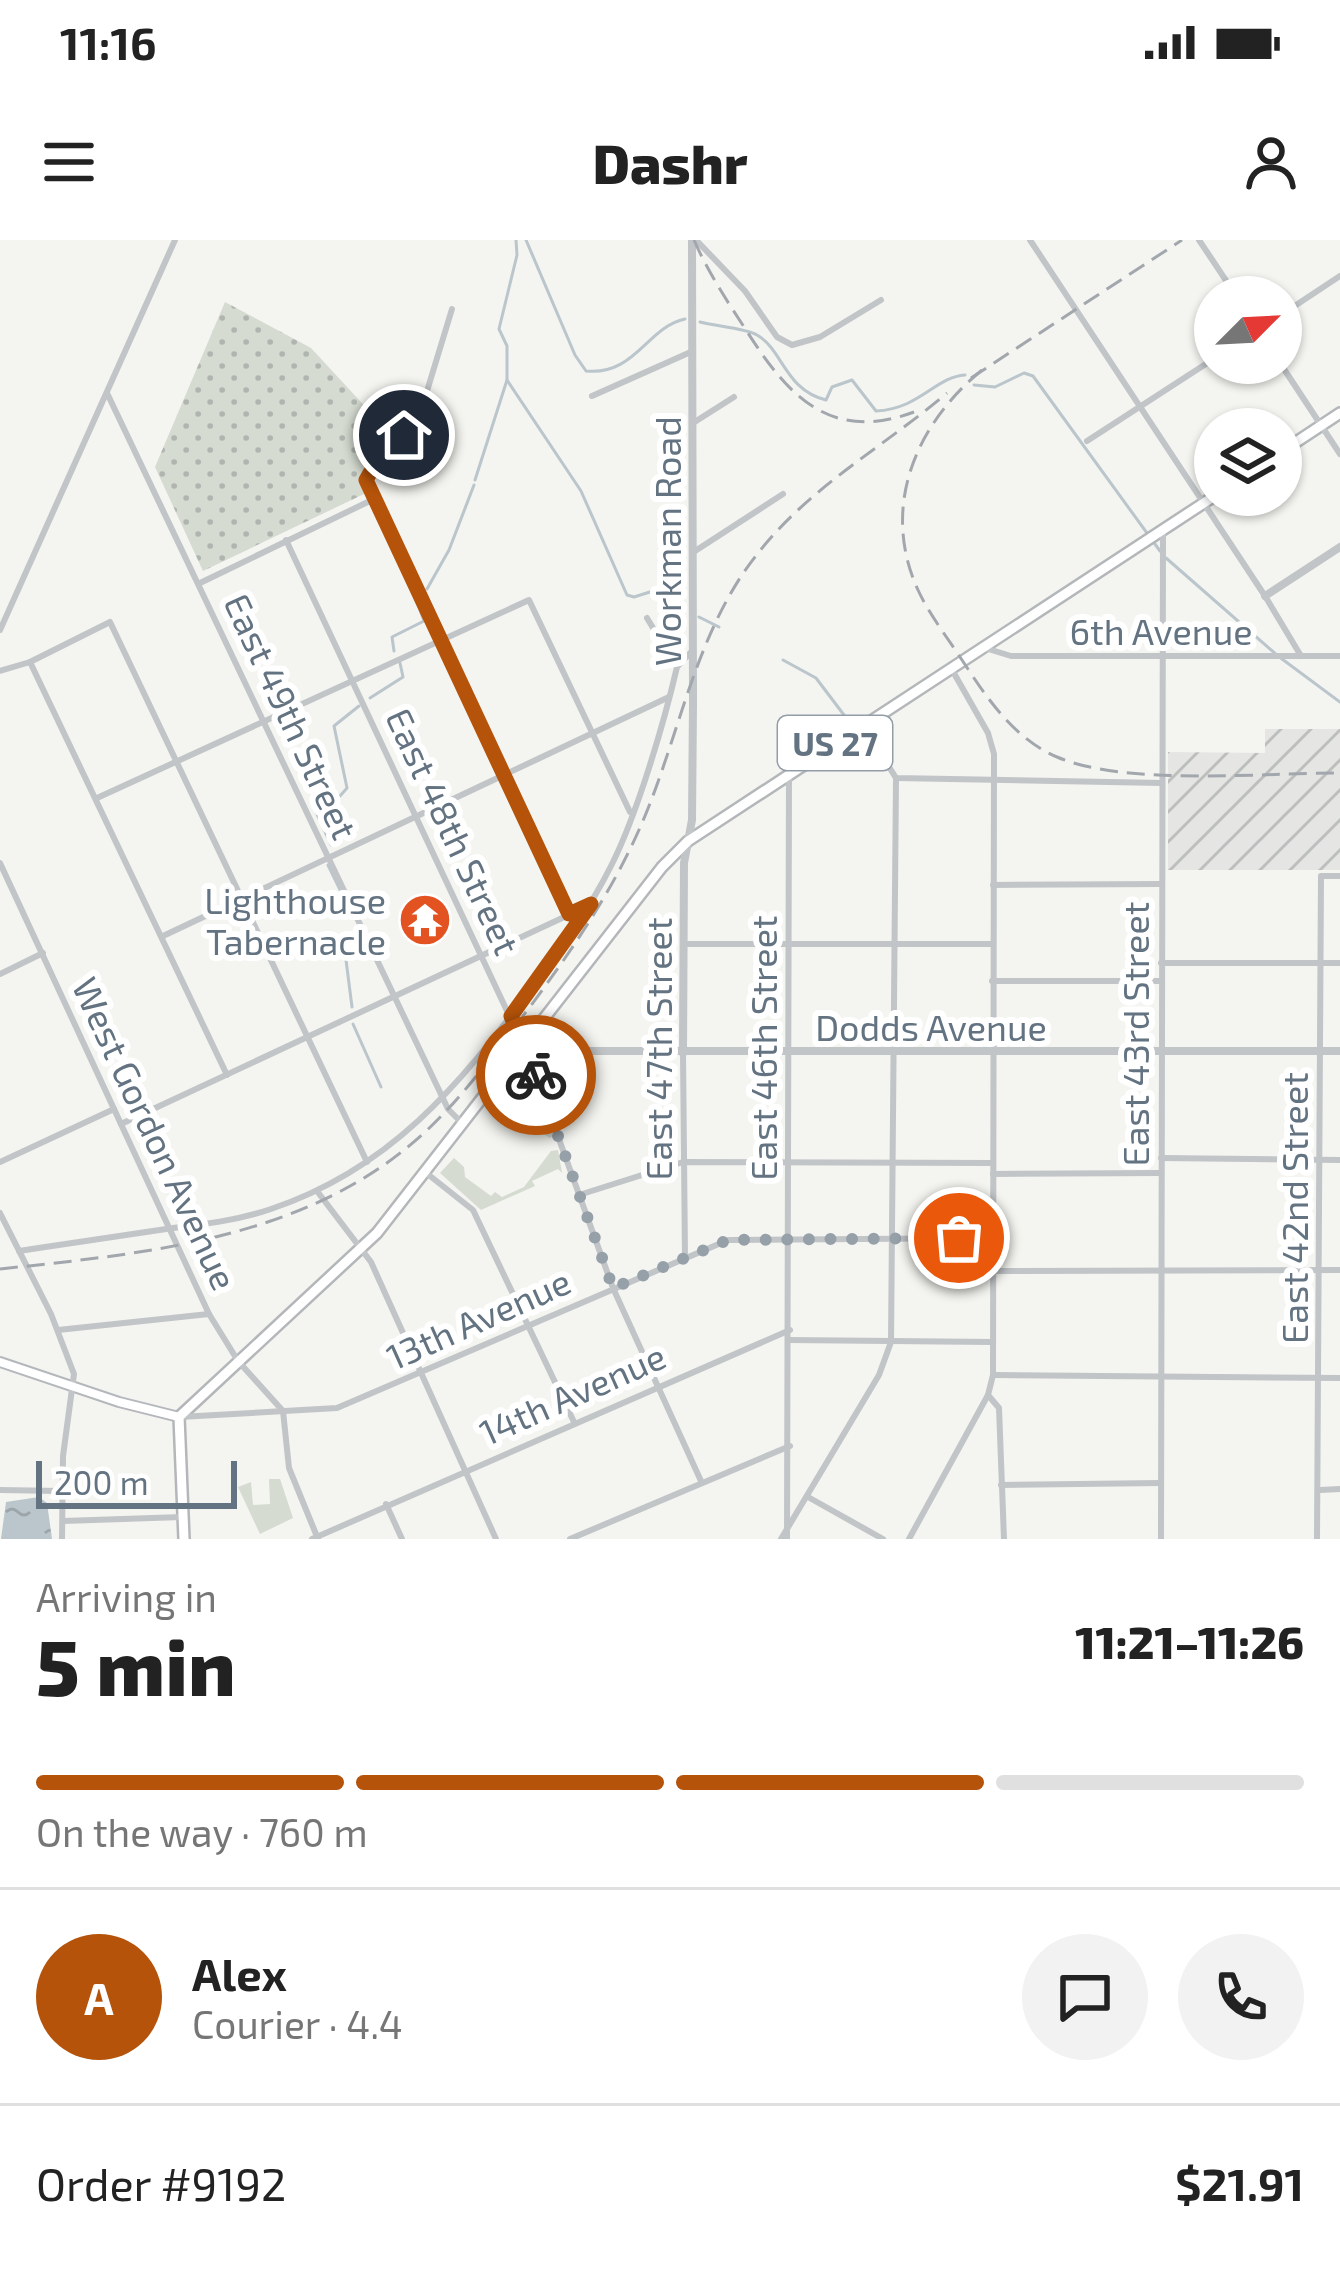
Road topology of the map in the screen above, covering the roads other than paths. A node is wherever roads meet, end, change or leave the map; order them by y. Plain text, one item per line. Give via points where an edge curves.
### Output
1 (175, 240) edge
2 (694, 240) edge
3 (1030, 240) edge
4 (1199, 240) edge
5 (1223, 276) edge
6 (1340, 276) edge
7 (881, 301) dead end
8 (1302, 301) edge
9 (452, 309) dead end
10 (693, 351) junction
11 (1194, 372) edge
12 (1294, 384) edge
13 (107, 393) junction
14 (592, 396) dead end
15 (734, 397) dead end
16 (1138, 408) junction
17 (1340, 413) edge
18 (693, 423) junction
19 (1322, 425) junction
20 (1302, 438) edge
21 (1087, 441) dead end
22 (1340, 454) edge
23 (1194, 489) edge
24 (783, 494) dead end
25 (374, 499) junction
26 (1194, 510) edge
27 (1213, 516) edge
28 (1163, 530) junction
29 (286, 540) junction
30 (1340, 547) edge
31 (692, 553) junction
32 (200, 583) junction
33 (1265, 596) junction
34 (647, 618) dead end
35 (0, 630) edge
36 (440, 638) junction
37 (984, 647) junction
38 (693, 650) junction
39 (1300, 656) junction
40 (1340, 656) edge
41 (1162, 657) junction
42 (30, 662) junction
43 (676, 667) junction
44 (952, 668) junction
45 (0, 671) edge
46 (352, 679) junction
47 (669, 698) junction
48 (265, 720) junction
49 (862, 725) junction
50 (592, 734) junction
51 (176, 760) junction
52 (789, 773) junction
53 (506, 775) junction
54 (896, 778) junction
55 (994, 780) junction
56 (1162, 783) junction
57 (97, 798) junction
58 (631, 814) junction
59 (417, 817) junction
60 (688, 841) junction
61 (329, 858) junction
62 (0, 863) edge
63 (1340, 876) edge
64 (1161, 884) junction
65 (993, 885) junction
66 (243, 898) junction
67 (591, 904) junction
68 (569, 914) junction
69 (163, 936) junction
70 (684, 944) junction
71 (789, 944) junction
72 (895, 944) junction
73 (993, 944) junction
74 (44, 953) junction
75 (482, 954) junction
76 (1161, 963) junction
77 (1321, 963) junction
78 (1340, 963) edge
79 (0, 974) edge
80 (992, 981) junction
81 (1162, 981) junction
82 (395, 995) junction
83 (511, 1016) junction
84 (308, 1036) junction
85 (523, 1045) junction
86 (1161, 1051) junction
87 (1320, 1051) junction
88 (1340, 1051) edge
89 (894, 1052) junction
90 (683, 1053) junction
91 (788, 1053) junction
92 (993, 1054) junction
93 (227, 1075) junction
94 (446, 1098) junction
95 (114, 1109) junction
96 (121, 1124) junction
97 (462, 1124) junction
98 (1161, 1158) junction
99 (1321, 1160) junction
100 (1340, 1160) edge
101 (0, 1162) edge
102 (367, 1162) junction
103 (683, 1162) junction
104 (788, 1162) junction
105 (893, 1162) junction
106 (993, 1163) junction
107 (425, 1172) junction
108 (1161, 1173) junction
109 (993, 1174) junction
110 (317, 1191) junction
111 (579, 1195) junction
112 (0, 1213) edge
113 (169, 1229) junction
114 (993, 1238) junction
115 (788, 1239) junction
116 (893, 1240) junction
117 (361, 1250) junction
118 (19, 1251) junction
119 (685, 1258) junction
120 (1320, 1270) junction
121 (1340, 1270) edge
122 (993, 1271) junction
123 (1160, 1271) junction
124 (613, 1288) junction
125 (209, 1314) junction
126 (529, 1324) junction
127 (58, 1330) junction
128 (790, 1330) junction
129 (789, 1340) junction
130 (891, 1342) junction
131 (992, 1342) junction
132 (238, 1361) junction
133 (0, 1362) edge
134 (420, 1372) junction
135 (993, 1375) junction
136 (1161, 1377) junction
137 (1320, 1378) junction
138 (1340, 1378) edge
139 (658, 1384) junction
140 (73, 1386) junction
141 (988, 1395) junction
142 (283, 1411) junction
143 (179, 1417) junction
144 (574, 1423) junction
145 (790, 1446) junction
146 (465, 1470) junction
147 (701, 1481) junction
148 (1161, 1483) junction
149 (1001, 1485) junction
150 (0, 1490) edge
151 (1320, 1490) junction
152 (1340, 1490) edge
153 (60, 1491) junction
154 (808, 1497) junction
155 (382, 1506) junction
156 (182, 1517) junction
157 (63, 1521) junction
158 (787, 1529) junction
159 (316, 1538) edge
160 (62, 1539) edge
161 (184, 1539) edge
162 (402, 1539) edge
163 (496, 1539) edge
164 (570, 1539) edge
165 (784, 1539) edge
166 (884, 1539) edge
167 (909, 1539) edge
168 (1004, 1539) edge
169 (1161, 1539) edge
170 (1317, 1539) edge

1 - 13 street
2 - 7 street via 792,345
2 - 10 street, Workman Road
3 - 16 street
4 - 5 street
6 - 8 street
9 - 25 street via 420,414 371,466 366,480
10 - 14 street
10 - 18 street, Workman Road
11 - 16 street
12 - 19 street
13 - 32 street, East 49th Street
13 - 35 street
15 - 18 street
16 - 21 street
16 - 23 street
17 - 19 highway
18 - 31 street, Workman Road
19 - 20 highway
19 - 22 street
24 - 31 street
25 - 29 street
25 - 36 street
26 - 28 highway, US 27
27 - 33 street
28 - 37 highway, US 27
28 - 41 street, East 43rd Street
29 - 32 street
29 - 46 street, East 48th Street
30 - 33 street
31 - 38 street, Workman Road
32 - 48 street, East 49th Street
33 - 39 street
34 - 43 street
36 - 46 street
36 - 50 street via 529,600
36 - 53 street
37 - 41 street, 6th Avenue via 1011,656
37 - 44 highway, US 27
38 - 43 street
38 - 60 street, Workman Road
39 - 40 street, 6th Avenue
39 - 41 street, 6th Avenue
41 - 56 street, East 43rd Street
42 - 45 street
42 - 51 street via 110,622
42 - 57 street
43 - 47 street
44 - 49 highway, US 27
44 - 55 street via 992,743
46 - 48 street
46 - 59 street, East 48th Street
47 - 50 street
47 - 58 street
48 - 51 street
48 - 61 street, East 49th Street
49 - 52 highway, US 27
49 - 54 street
50 - 53 street
50 - 58 street
51 - 57 street
51 - 66 street
52 - 60 highway, US 27
52 - 71 street, East 46th Street
53 - 59 street
53 - 68 street
54 - 55 street
54 - 72 street
55 - 56 street
55 - 65 street
56 - 64 street, East 43rd Street
57 - 69 street
58 - 67 street
59 - 61 street
59 - 75 street, East 48th Street
60 - 70 street, East 47th Street
60 - 85 highway, US 27
61 - 66 street
61 - 82 street, East 49th Street
62 - 74 street, West Gordon Avenue
63 - 77 street, East 42nd Street via 1321,876
64 - 65 street
64 - 76 street, East 43rd Street
65 - 73 street
66 - 69 street
66 - 84 street
67 - 68 street
67 - 83 street
68 - 75 street
69 - 93 street
70 - 71 street
70 - 90 street, East 47th Street
71 - 72 street
71 - 91 street, East 46th Street
72 - 73 street
72 - 89 street
73 - 80 street
74 - 79 street
74 - 95 street, West Gordon Avenue
75 - 82 street
75 - 83 street, East 48th Street
76 - 77 street
76 - 81 street, East 43rd Street
77 - 78 street
77 - 87 street, East 42nd Street
80 - 81 street
80 - 92 street
81 - 86 street, East 43rd Street
82 - 84 street
82 - 94 street, East 49th Street
83 - 85 street, East 48th Street
83 - 94 street
84 - 93 street
84 - 102 street
85 - 90 street, Dodds Avenue via 532,1052
85 - 97 highway, US 27
85 - 111 street, East 48th Street
86 - 87 street, Dodds Avenue
86 - 92 street, Dodds Avenue
86 - 98 street, East 43rd Street
87 - 88 street, Dodds Avenue
87 - 99 street, East 42nd Street
89 - 91 street, Dodds Avenue
89 - 92 street, Dodds Avenue
89 - 105 street
90 - 91 street, Dodds Avenue
90 - 103 street, East 47th Street
91 - 104 street, East 46th Street
92 - 106 street
93 - 96 street
94 - 97 street, East 49th Street
94 - 102 street
95 - 96 street, West Gordon Avenue
95 - 101 street
96 - 113 street, West Gordon Avenue
97 - 107 highway, US 27
98 - 99 street
98 - 108 street, East 43rd Street
99 - 100 street
99 - 120 street, East 42nd Street
102 - 110 street
103 - 104 street
103 - 111 street
103 - 119 street, East 47th Street
104 - 105 street
104 - 115 street, East 46th Street
105 - 106 street
105 - 116 street
106 - 109 street
107 - 117 highway, US 27
107 - 126 street via 473,1210
108 - 109 street
108 - 123 street, East 43rd Street
109 - 114 street
110 - 113 street via 256,1214
110 - 117 street
111 - 124 street, East 48th Street
112 - 118 street
113 - 118 street
113 - 125 street, West Gordon Avenue
114 - 116 street, 13th Avenue
114 - 122 street
115 - 116 street, 13th Avenue
115 - 119 street, 13th Avenue via 728,1240
115 - 128 street, East 46th Street
116 - 130 street
117 - 132 highway, US 27
117 - 134 street
118 - 127 street
119 - 124 street, 13th Avenue
120 - 121 street
120 - 123 street
120 - 137 street, East 42nd Street
122 - 123 street
122 - 131 street
123 - 136 street, East 43rd Street
124 - 126 street, 13th Avenue
124 - 139 street, East 48th Street
125 - 127 street
125 - 132 street, West Gordon Avenue
126 - 134 street, 13th Avenue
126 - 144 street
127 - 140 street
128 - 129 street, East 46th Street
128 - 139 street, 14th Avenue
129 - 130 street
129 - 145 street, East 46th Street
130 - 131 street
130 - 154 street
131 - 135 street
132 - 142 street, West Gordon Avenue
132 - 143 highway, US 27
133 - 140 main road
134 - 142 street, 13th Avenue via 337,1408
134 - 146 street
135 - 136 street
135 - 141 street
136 - 137 street
136 - 148 street, East 43rd Street
137 - 138 street
137 - 151 street, East 42nd Street
139 - 144 street, 14th Avenue
139 - 147 street, East 48th Street
140 - 143 main road
140 - 153 street
141 - 149 street via 999,1408
141 - 167 street
142 - 143 street
142 - 159 street via 289,1468
143 - 156 highway
144 - 146 street, 14th Avenue
145 - 147 street
145 - 158 street, East 46th Street
146 - 155 street, 14th Avenue
146 - 163 street
147 - 164 street
148 - 149 street
148 - 169 street, East 43rd Street
149 - 168 street
150 - 153 street
151 - 152 street
151 - 170 street, East 42nd Street
153 - 157 street
154 - 158 street
154 - 166 street
155 - 159 street, 14th Avenue
155 - 162 street
156 - 157 street
156 - 161 highway
157 - 160 street
158 - 165 street

